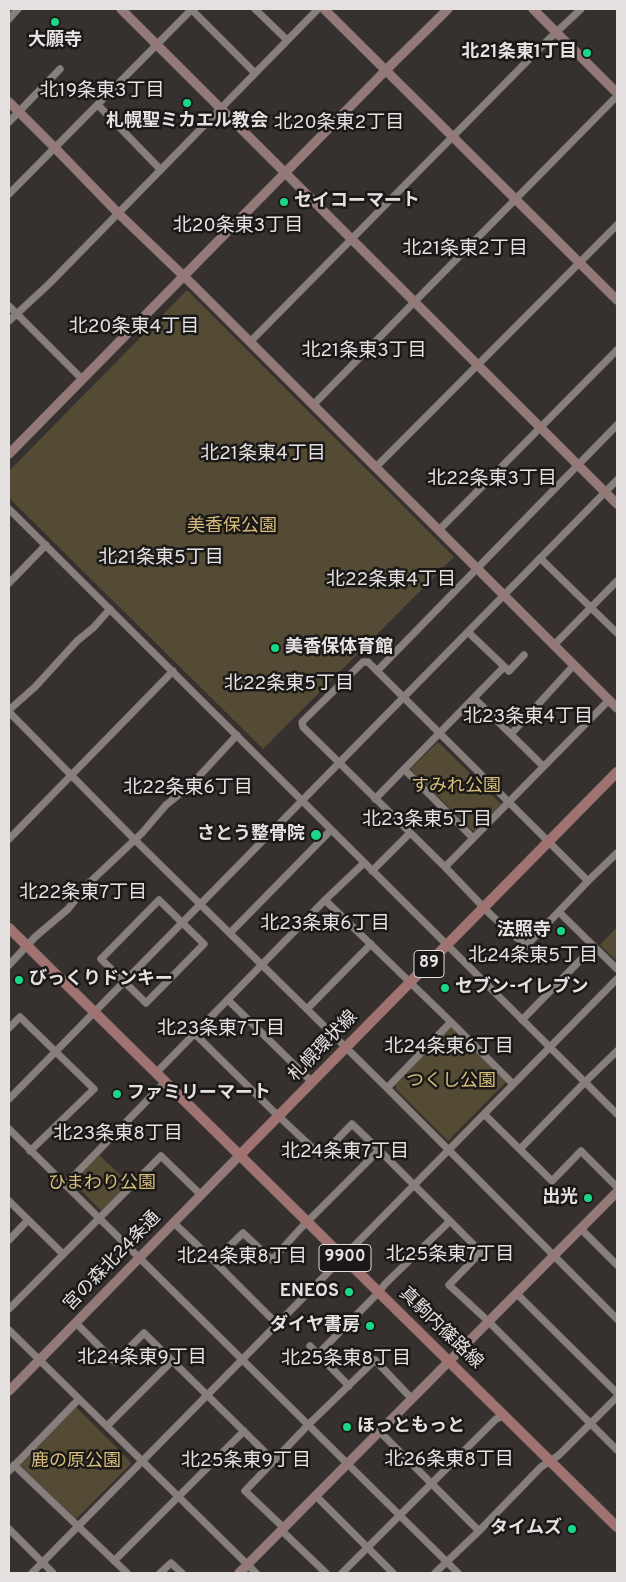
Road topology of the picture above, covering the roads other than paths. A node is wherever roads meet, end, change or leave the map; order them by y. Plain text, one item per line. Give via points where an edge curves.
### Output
1 (18, 9) edge
2 (121, 9) edge
3 (191, 9) edge
4 (255, 9) edge
5 (318, 9) edge
6 (324, 9) edge
7 (448, 9) edge
8 (532, 9) edge
9 (581, 9) edge
10 (9, 19) edge
11 (556, 32) junction
12 (287, 40) junction
13 (157, 44) junction
14 (60, 69) dead end
15 (386, 70) junction
16 (255, 73) junction
17 (617, 94) edge
18 (9, 102) edge
19 (98, 105) junction
20 (220, 108) junction
21 (19, 112) junction
22 (9, 122) edge
23 (453, 136) junction
24 (55, 148) junction
25 (160, 169) junction
26 (286, 172) junction
27 (9, 194) edge
28 (516, 199) junction
29 (118, 213) junction
30 (617, 225) edge
31 (352, 239) junction
32 (579, 262) junction
33 (184, 276) junction
34 (617, 300) edge
35 (414, 301) junction
36 (9, 306) edge
37 (16, 313) junction
38 (9, 322) edge
39 (250, 342) junction
40 (617, 350) edge
41 (478, 364) junction
42 (82, 379) junction
43 (313, 405) junction
44 (617, 425) edge
45 (541, 427) junction
46 (9, 454) edge
47 (578, 464) junction
48 (376, 467) junction
49 (617, 480) edge
50 (605, 492) junction
51 (617, 504) edge
52 (9, 509) edge
53 (439, 530) junction
54 (46, 545) junction
55 (540, 558) junction
56 (476, 568) junction
57 (617, 581) edge
58 (9, 584) edge
59 (504, 595) junction
60 (591, 607) junction
61 (110, 609) junction
62 (468, 632) junction
63 (617, 633) edge
64 (554, 645) junction
65 (524, 655) dead end
66 (574, 665) junction
67 (504, 667) junction
68 (377, 670) junction
69 (172, 671) junction
70 (403, 698) junction
71 (474, 698) junction
72 (609, 700) junction
73 (617, 708) edge
74 (9, 711) edge
75 (439, 734) junction
76 (511, 734) junction
77 (236, 735) junction
78 (339, 764) junction
79 (544, 766) junction
80 (404, 769) junction
81 (72, 775) junction
82 (616, 777) edge
83 (375, 799) junction
84 (302, 801) junction
85 (508, 802) junction
86 (331, 830) junction
87 (410, 833) junction
88 (473, 838) junction
89 (9, 839) edge
90 (135, 840) junction
91 (548, 842) junction
92 (617, 853) edge
93 (364, 862) junction
94 (445, 867) junction
95 (372, 871) junction
96 (588, 881) junction
97 (325, 900) junction
98 (201, 904) junction
99 (484, 908) junction
100 (560, 912) junction
101 (182, 923) junction
102 (9, 928) edge
103 (230, 933) junction
104 (371, 944) junction
105 (28, 946) junction
106 (447, 946) junction
107 (593, 947) junction
108 (9, 965) edge
109 (263, 965) junction
110 (617, 969) edge
111 (617, 979) edge
112 (124, 982) junction
113 (410, 982) junction
114 (228, 1000) junction
115 (308, 1008) junction
116 (95, 1012) junction
117 (522, 1020) junction
118 (451, 1022) junction
119 (9, 1028) edge
120 (195, 1034) junction
121 (549, 1047) junction
122 (346, 1048) junction
123 (617, 1051) edge
124 (56, 1052) junction
125 (156, 1073) junction
126 (165, 1082) junction
127 (312, 1082) junction
128 (585, 1082) junction
129 (513, 1084) junction
130 (387, 1088) junction
131 (9, 1100) edge
132 (484, 1114) junction
133 (617, 1114) edge
134 (279, 1116) junction
135 (9, 1129) edge
136 (520, 1149) junction
137 (379, 1150) junction
138 (448, 1150) junction
139 (30, 1151) junction
140 (240, 1156) junction
141 (65, 1185) junction
142 (414, 1185) junction
143 (616, 1193) edge
144 (201, 1195) junction
145 (9, 1200) edge
146 (98, 1218) junction
147 (28, 1220) junction
148 (308, 1221) junction
149 (450, 1221) junction
150 (174, 1223) junction
151 (581, 1229) junction
152 (9, 1240) edge
153 (63, 1254) junction
154 (554, 1255) junction
155 (344, 1257) junction
156 (139, 1258) junction
157 (214, 1261) junction
158 (617, 1265) edge
159 (379, 1292) junction
160 (516, 1293) junction
161 (9, 1309) edge
162 (617, 1319) edge
163 (488, 1321) junction
164 (76, 1323) junction
165 (277, 1324) junction
166 (9, 1330) edge
167 (310, 1346) dead end
168 (318, 1354) junction
169 (39, 1360) junction
170 (172, 1360) junction
171 (242, 1360) junction
172 (450, 1361) junction
173 (349, 1386) junction
174 (9, 1391) edge
175 (617, 1393) edge
176 (206, 1396) junction
177 (617, 1397) edge
178 (79, 1399) junction
179 (412, 1399) junction
180 (505, 1415) junction
181 (591, 1424) junction
182 (308, 1425) junction
183 (107, 1426) junction
184 (244, 1431) junction
185 (379, 1431) junction
186 (617, 1450) edge
187 (142, 1461) junction
188 (550, 1461) junction
189 (274, 1462) junction
190 (348, 1464) junction
191 (12, 1468) edge
192 (432, 1484) junction
193 (316, 1496) junction
194 (178, 1497) junction
195 (400, 1516) junction
196 (78, 1526) junction
197 (617, 1527) edge
198 (9, 1529) edge
199 (282, 1529) junction
200 (479, 1531) junction
201 (367, 1548) junction
202 (114, 1561) junction
203 (42, 1562) junction
204 (446, 1562) junction
205 (247, 1565) junction
206 (32, 1573) edge
207 (53, 1573) edge
208 (127, 1573) edge
209 (160, 1573) edge
210 (182, 1573) edge
211 (239, 1573) edge
212 (256, 1573) edge
213 (326, 1573) edge
214 (342, 1573) edge
215 (393, 1573) edge
216 (435, 1573) edge
217 (458, 1573) edge

1 - 10 street
2 - 13 street
3 - 13 street
3 - 16 street
4 - 12 street
5 - 12 street
6 - 15 street
7 - 15 street
8 - 11 street
9 - 11 street
11 - 17 street
11 - 23 street
12 - 16 street
13 - 19 street
13 - 20 street
14 - 21 street
15 - 23 street
15 - 26 street
16 - 20 street
17 - 28 street
18 - 21 street
19 - 24 street
19 - 25 street
20 - 25 street
20 - 26 street
21 - 22 street
21 - 24 street
23 - 28 street
23 - 31 street
24 - 27 street
24 - 29 street
25 - 29 street
26 - 31 street
26 - 33 street
28 - 32 street
28 - 35 street
29 - 33 street
29 - 37 street
30 - 32 street
31 - 35 street
31 - 39 street
32 - 34 street
32 - 41 street
33 - 39 street
33 - 42 street
35 - 41 street
35 - 43 street
36 - 37 street
37 - 38 street
37 - 42 street
39 - 43 street
40 - 45 street
41 - 45 street
41 - 48 street
42 - 46 street
43 - 48 street
44 - 47 street
45 - 47 street
45 - 53 street
47 - 50 street
47 - 56 street
48 - 53 street
49 - 50 street
50 - 51 street
50 - 55 street
52 - 54 street
53 - 56 street
54 - 58 street
54 - 61 street
55 - 59 street
55 - 60 street
56 - 59 street
56 - 68 street
57 - 60 street
59 - 62 street
59 - 64 street
60 - 63 street
60 - 64 street
61 - 69 street
61 - 74 street
62 - 67 street
62 - 70 street
64 - 66 street
65 - 67 street via 509,671
66 - 72 street
66 - 76 street
67 - 71 street
68 - 70 street
68 - 78 street via 363,662 302,722 302,727
69 - 77 street
69 - 81 street
70 - 75 street
70 - 78 street
71 - 75 street
71 - 76 street
72 - 73 street
72 - 79 street
74 - 81 street
75 - 80 street
75 - 85 street
76 - 79 street
77 - 84 street
77 - 90 street
78 - 83 street
78 - 84 street
79 - 85 street
80 - 83 street
80 - 88 street
81 - 89 street
81 - 90 street
82 - 91 main road, 札幌環状線 / 89
83 - 87 street
84 - 86 street
84 - 98 street
85 - 88 street
85 - 91 street
86 - 93 street
86 - 103 street
87 - 94 street
87 - 95 street
88 - 94 street
90 - 98 street
90 - 105 street
91 - 96 street
91 - 99 main road, 札幌環状線 / 89
92 - 96 street
93 - 95 street
93 - 97 street
94 - 99 street
95 - 106 street
96 - 100 street
97 - 104 street
97 - 109 street
98 - 101 street
98 - 103 street
99 - 100 street via 526,946
99 - 106 main road, 札幌環状線 / 89
100 - 107 street
101 - 112 street
101 - 112 street via 204,944 146,1003
101 - 112 street via 159,900 100,959
102 - 105 main road
103 - 109 street
104 - 113 street
104 - 115 street
105 - 108 street
105 - 116 main road
106 - 113 main road, 札幌環状線 / 89
106 - 117 street
107 - 110 street
107 - 117 street
109 - 114 street
109 - 115 street
111 - 121 street
112 - 116 street
113 - 118 street
113 - 122 main road, 札幌環状線 / 89
114 - 120 street
114 - 127 street
115 - 122 street
116 - 124 street
116 - 125 main road
117 - 121 street
118 - 129 street
118 - 130 street
119 - 124 street via 20,1017
120 - 125 street
120 - 134 street
121 - 128 street
121 - 129 street
122 - 127 main road, 札幌環状線 / 89
122 - 130 street
123 - 128 street
124 - 131 street
124 - 139 street via 94,1089
125 - 126 main road
126 - 140 main road
126 - 141 street
127 - 134 main road, 札幌環状線 / 89
128 - 133 street
128 - 136 street
129 - 132 street
130 - 138 street
132 - 136 street
132 - 138 street
134 - 137 street via 321,1156 352,1124
134 - 140 main road, 札幌環状線 / 89
135 - 139 street
136 - 143 street via 552,1181 580,1151
137 - 142 street
137 - 148 street
138 - 142 street
138 - 154 street
139 - 141 street
140 - 144 street, 宮の森北24条通
140 - 148 main road, 真駒内篠路線 / 9900
141 - 146 street
142 - 149 street
142 - 155 street
143 - 151 street
144 - 146 street via 161,1156
144 - 150 street, 宮の森北24条通
145 - 147 street
146 - 153 street
146 - 156 street
147 - 152 street
147 - 153 street
148 - 155 main road, 真駒内篠路線 / 9900
148 - 157 street via 272,1260 243,1233
149 - 159 street
149 - 163 street via 481,1252 449,1285
150 - 156 street, 宮の森北24条通
150 - 157 street
151 - 154 street
151 - 158 street
153 - 161 street
154 - 160 street
154 - 162 street
155 - 159 main road, 真駒内篠路線 / 9900
155 - 165 street
156 - 164 street, 宮の森北24条通
156 - 171 street
157 - 165 street
159 - 168 street
159 - 172 main road, 真駒内篠路線 / 9900
160 - 163 street
160 - 175 street
163 - 172 street
163 - 181 street
164 - 169 street, 宮の森北24条通
164 - 170 street via 115,1362 144,1333
165 - 171 street
166 - 169 street
167 - 168 street
168 - 173 street
169 - 174 street, 宮の森北24条通
169 - 178 street
170 - 176 street
170 - 183 street
171 - 176 street
171 - 182 street
172 - 179 street
172 - 180 main road, 真駒内篠路線 / 9900
173 - 179 street via 375,1360
173 - 182 street
176 - 184 street
176 - 187 street
177 - 181 street
178 - 183 street
178 - 191 street
179 - 185 street
180 - 188 main road, 真駒内篠路線 / 9900
180 - 192 street via 496,1419
181 - 186 street
181 - 188 street
182 - 189 street
182 - 190 street
183 - 187 street
184 - 189 street
184 - 194 street
185 - 190 street
185 - 192 street
187 - 194 street
187 - 196 street
188 - 197 main road, 真駒内篠路線 / 9900
188 - 200 street
189 - 199 street via 245,1491
190 - 193 street
190 - 195 street
191 - 196 street
192 - 195 street
192 - 200 street
193 - 199 street
193 - 201 street
194 - 202 street
194 - 205 street
195 - 201 street
195 - 204 street
196 - 202 street
196 - 203 street
198 - 203 street
199 - 205 street
199 - 213 street
200 - 204 street
201 - 214 street
201 - 215 street
202 - 208 street
203 - 206 street
203 - 207 street
204 - 216 street
204 - 217 street
205 - 211 street
205 - 212 street
209 - 210 street via 171,1563

